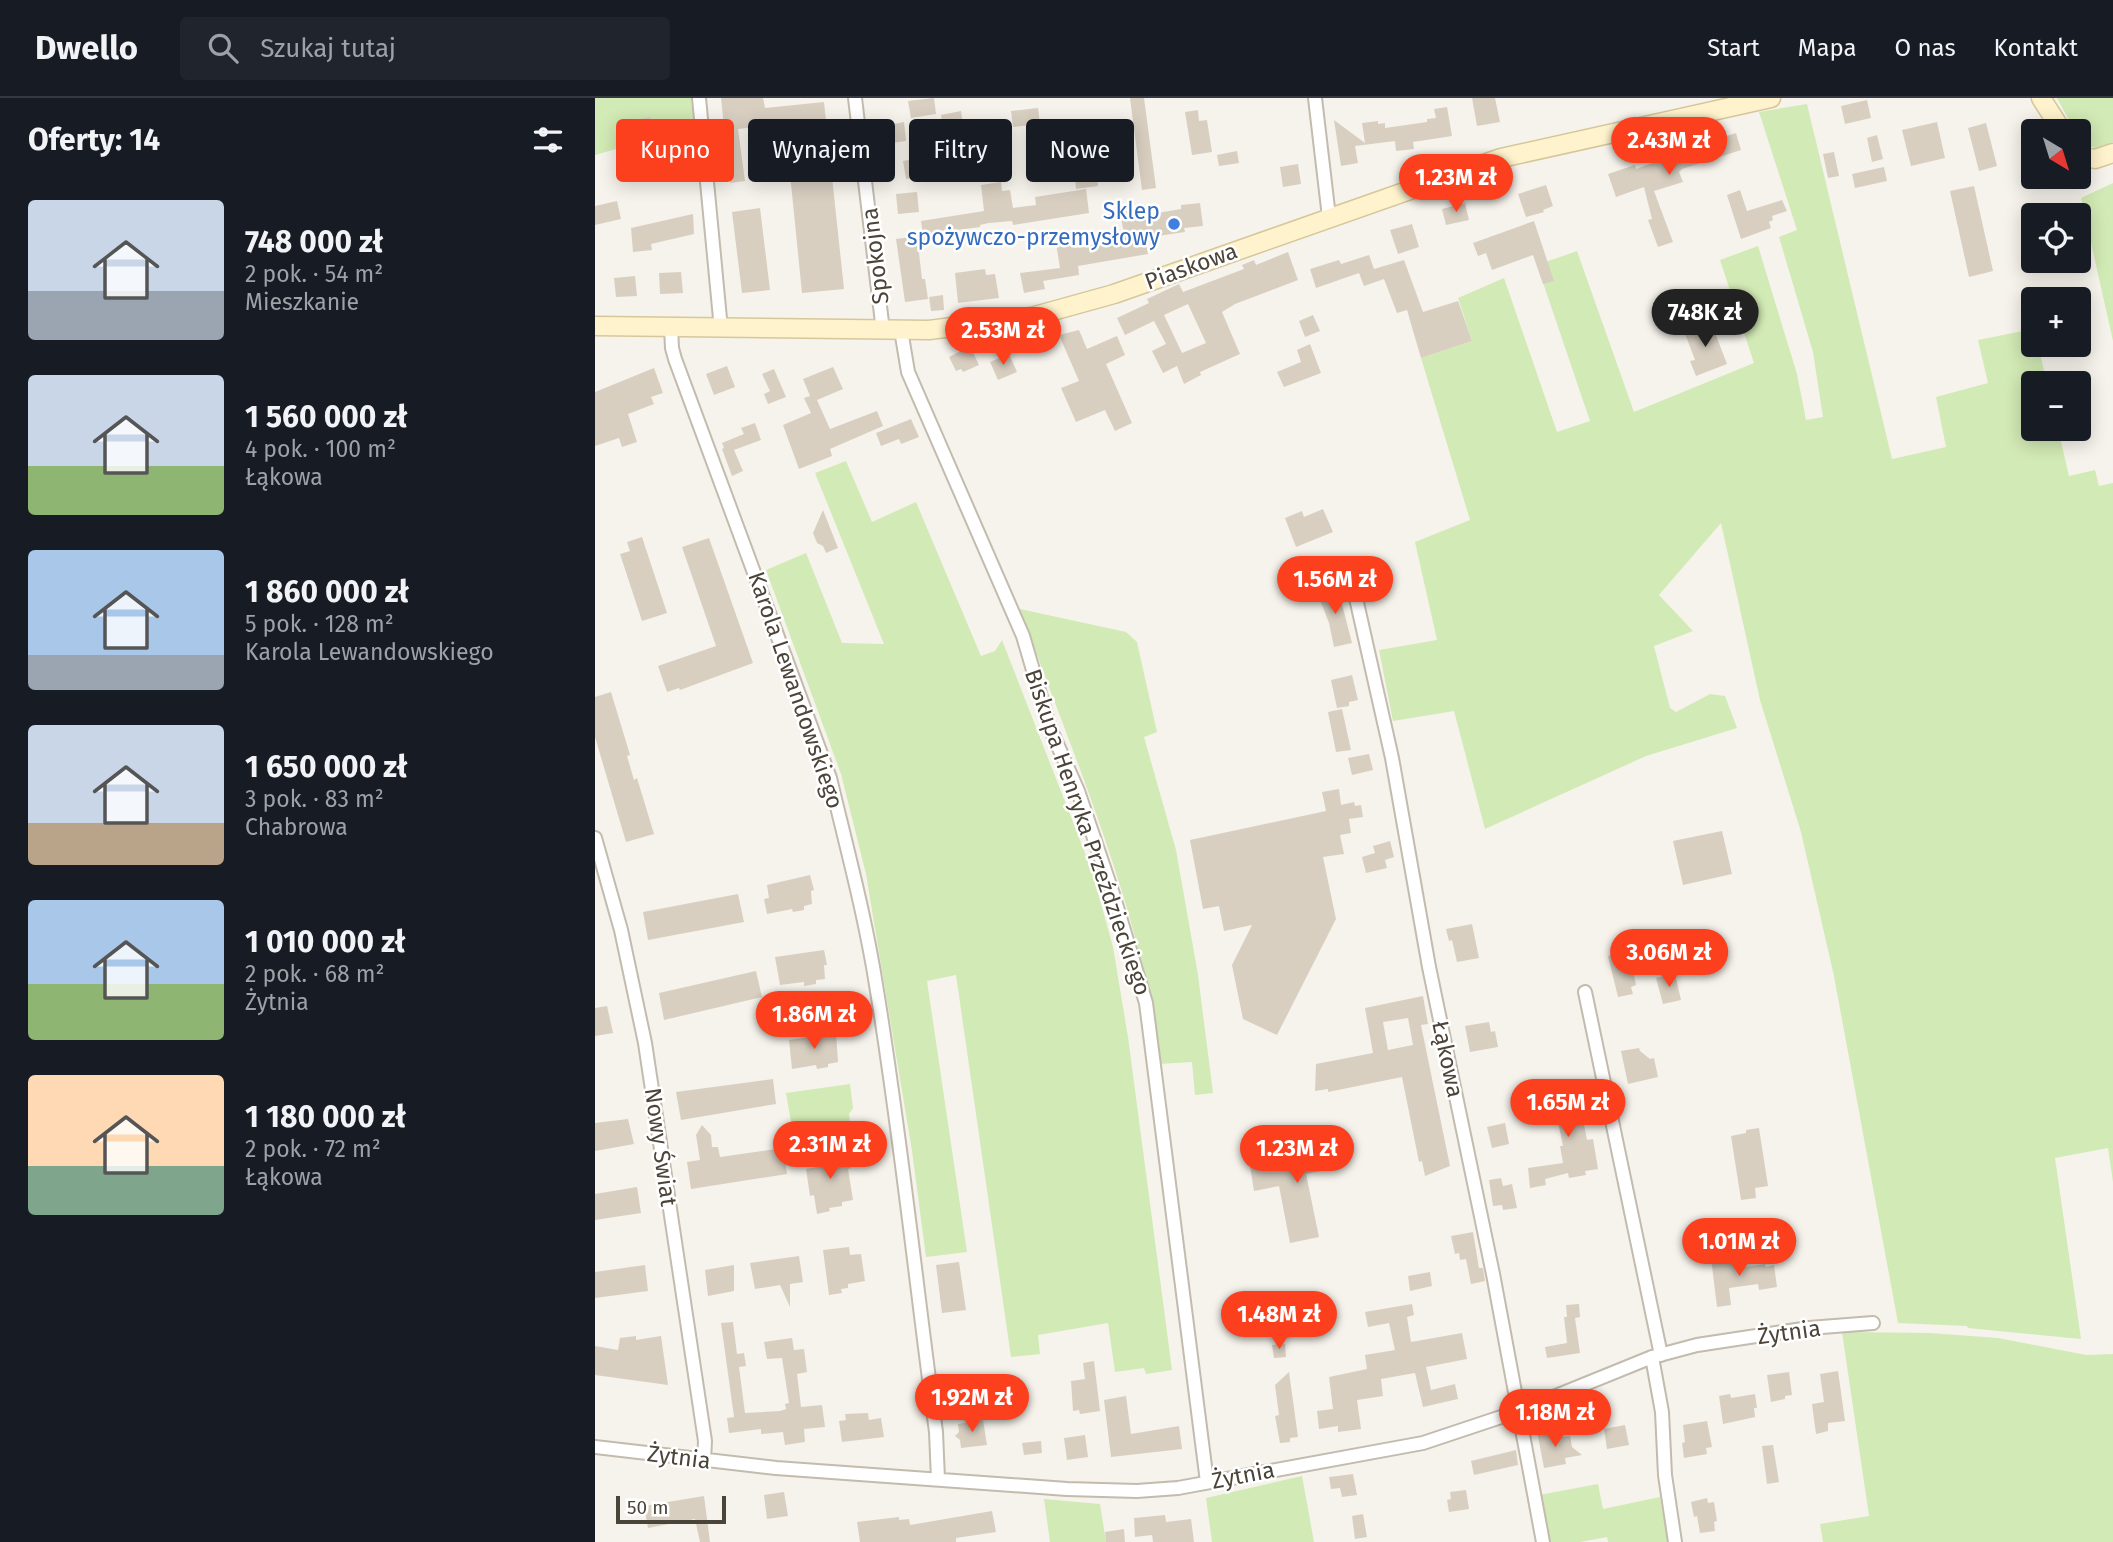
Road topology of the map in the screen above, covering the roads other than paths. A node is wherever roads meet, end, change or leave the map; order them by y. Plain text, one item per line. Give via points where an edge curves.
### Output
1 (699, 98) edge
2 (855, 98) edge
3 (1315, 98) edge
4 (1771, 98) edge
5 (2041, 98) edge
6 (2054, 119) edge
7 (2113, 153) edge
8 (2091, 159) edge
9 (1329, 217) junction
10 (595, 326) edge
11 (671, 327) junction
12 (721, 329) junction
13 (892, 330) junction
14 (1352, 576) dead end
15 (595, 838) edge
16 (1585, 992) dead end
17 (1873, 1323) dead end
18 (1657, 1356) junction
19 (1519, 1411) junction
20 (595, 1447) edge
21 (704, 1460) junction
22 (938, 1479) junction
23 (1207, 1482) junction
24 (1543, 1542) edge
25 (1675, 1542) edge

1 - 12 street
2 - 13 street, Spokojna
3 - 9 street
4 - 9 street, Piaskowa via 1500,158
5 - 6 street
7 - 8 street
9 - 13 street, Piaskowa via 1073,307 971,326
10 - 11 street, Piaskowa
11 - 12 street, Piaskowa
11 - 22 street, Karola Lewandowskiego via 675,359 813,730 842,828 883,1027 936,1432
12 - 13 street, Piaskowa
13 - 23 street, Biskupa Henryka Przeździeckiego via 1023,636 1050,728 1113,894 1146,1003
14 - 19 street, Łąkowa via 1392,758 1429,967
15 - 21 street, Nowy Świat via 621,930 645,1044 705,1441
16 - 18 street
17 - 18 street, Żytnia via 1697,1345
18 - 19 street, Żytnia
18 - 25 street
19 - 23 street, Żytnia via 1423,1443
19 - 24 street, Łąkowa
20 - 21 street, Żytnia
21 - 22 street, Żytnia
22 - 23 street, Żytnia via 1137,1491

